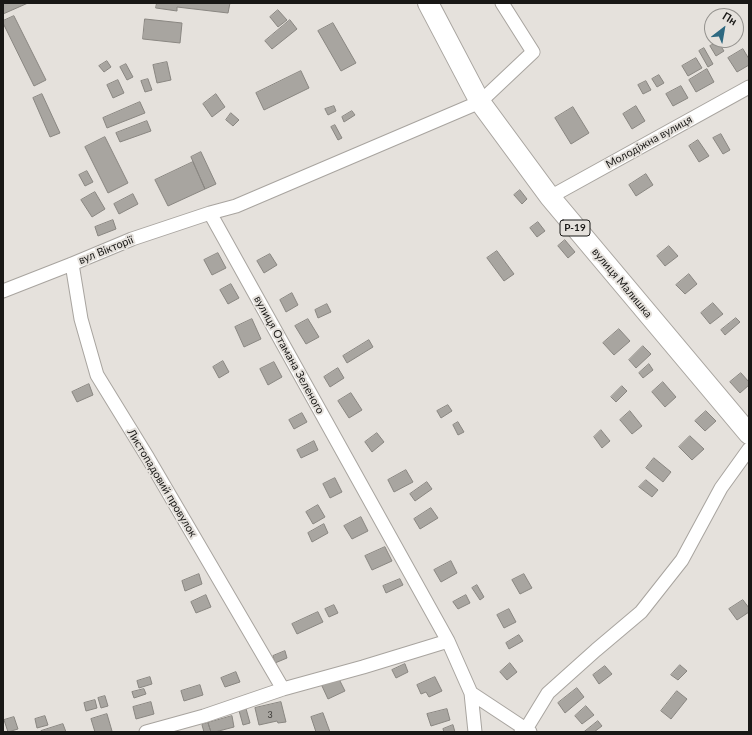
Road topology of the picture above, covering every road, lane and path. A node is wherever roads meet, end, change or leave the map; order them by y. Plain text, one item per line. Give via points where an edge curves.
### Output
1 (428, 3) edge
2 (502, 3) edge
3 (749, 87) edge
4 (480, 102) junction
5 (550, 197) junction
6 (210, 213) junction
7 (72, 264) junction
8 (3, 291) edge
9 (749, 434) edge
10 (749, 449) edge
11 (448, 641) junction
12 (283, 689) junction
13 (471, 693) junction
14 (526, 731) edge
15 (146, 732) edge
16 (475, 732) edge

1 - 4 main road, вулиця Малишка / Р-19
2 - 4 street via 533,52
3 - 5 street, Молодіжна вулиця
4 - 5 main road, вулиця Малишка / Р-19
4 - 6 street via 236,206
5 - 9 main road, вулиця Малишка / Р-19
6 - 7 street, вул Вікторії via 132,239
6 - 11 street, вулиця Отамана Зеленого
7 - 8 street, вул Вікторії
7 - 12 street, Листопадовий провулок via 82,319 97,375
10 - 14 street via 721,488 682,560 641,612 548,693
11 - 12 street
11 - 13 street, вулиця Отамана Зеленого
12 - 15 street via 204,716
13 - 14 street
13 - 16 street

